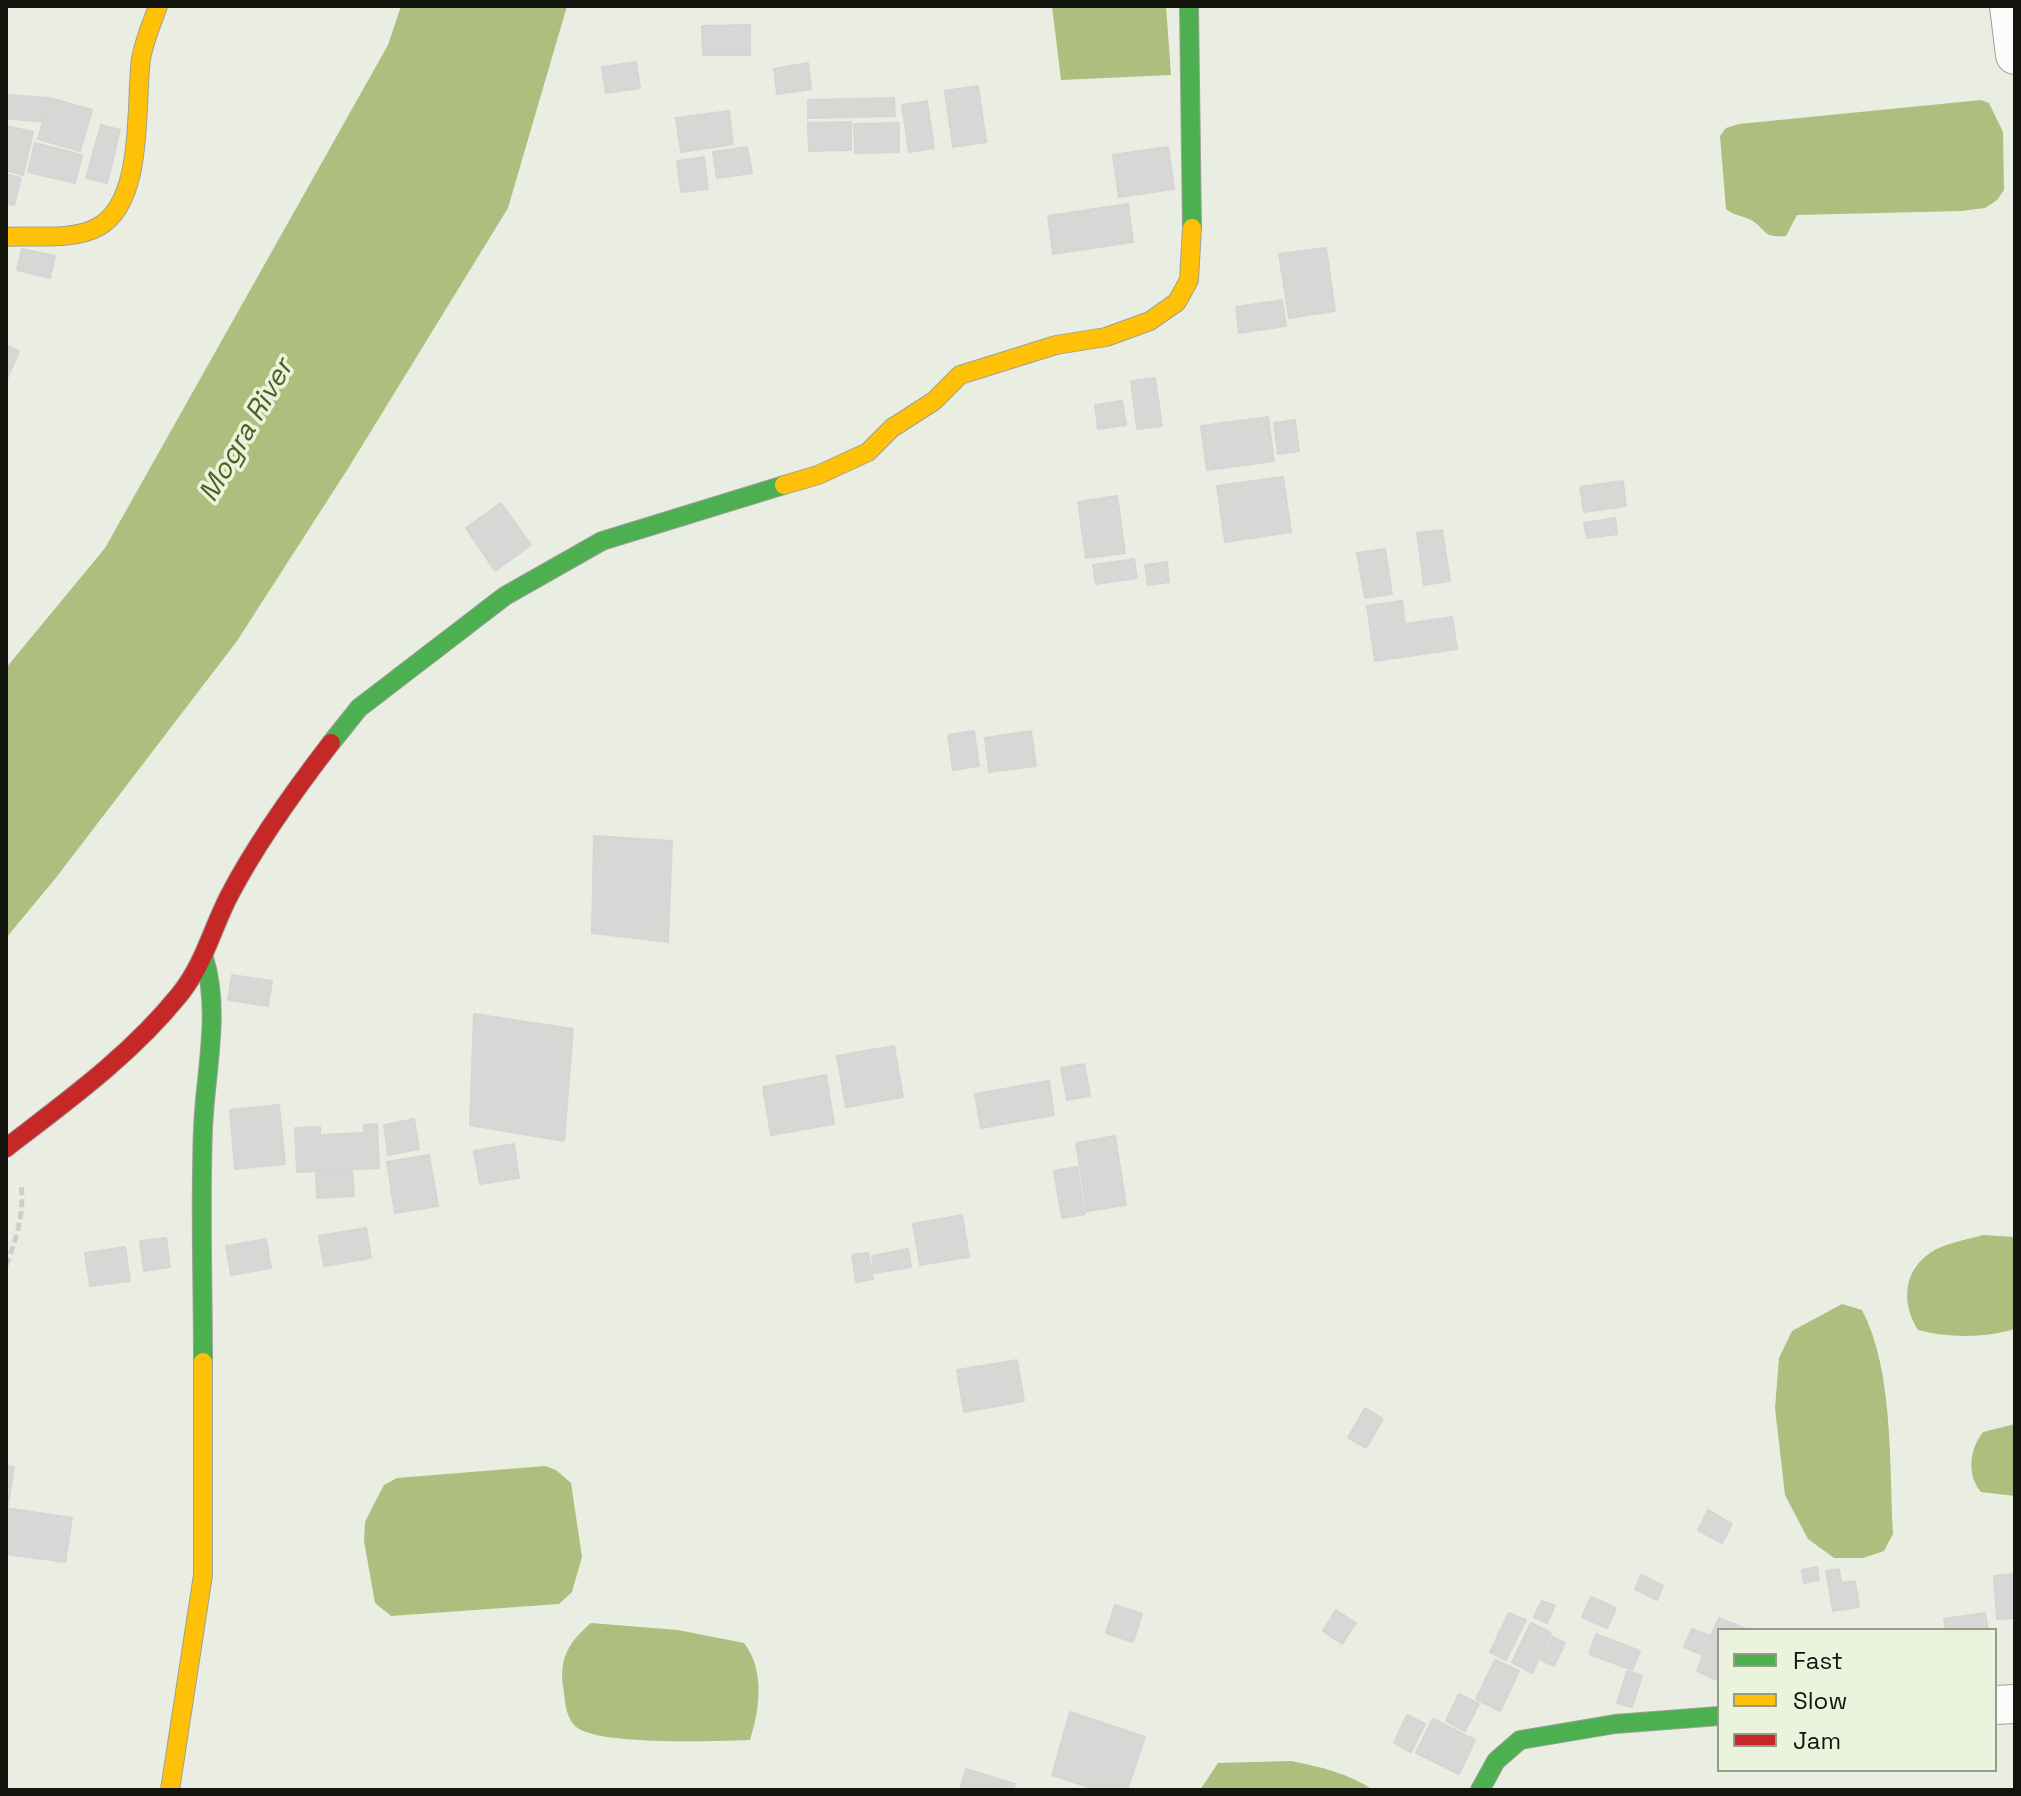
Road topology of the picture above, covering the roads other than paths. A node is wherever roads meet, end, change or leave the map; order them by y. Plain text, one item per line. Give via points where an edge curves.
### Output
1 (158, 6) edge
2 (1189, 6) edge
3 (2009, 6) edge
4 (2015, 55) edge
5 (6, 237) edge
6 (204, 958) junction
7 (10, 1145) edge
8 (1717, 1716) edge
9 (170, 1790) edge
10 (1480, 1790) edge

1 - 5 street via 141,56 135,139 117,210 99,226
2 - 6 street via 1192,233 1189,280 1177,302 1150,321 1106,337 1056,345 960,375 868,452 818,475 602,541 505,596 359,708 263,840 229,897
3 - 4 street
6 - 7 street via 180,994 108,1069
6 - 9 street via 211,1009 203,1142 203,1575
8 - 10 street via 1615,1724 1520,1740 1496,1761

